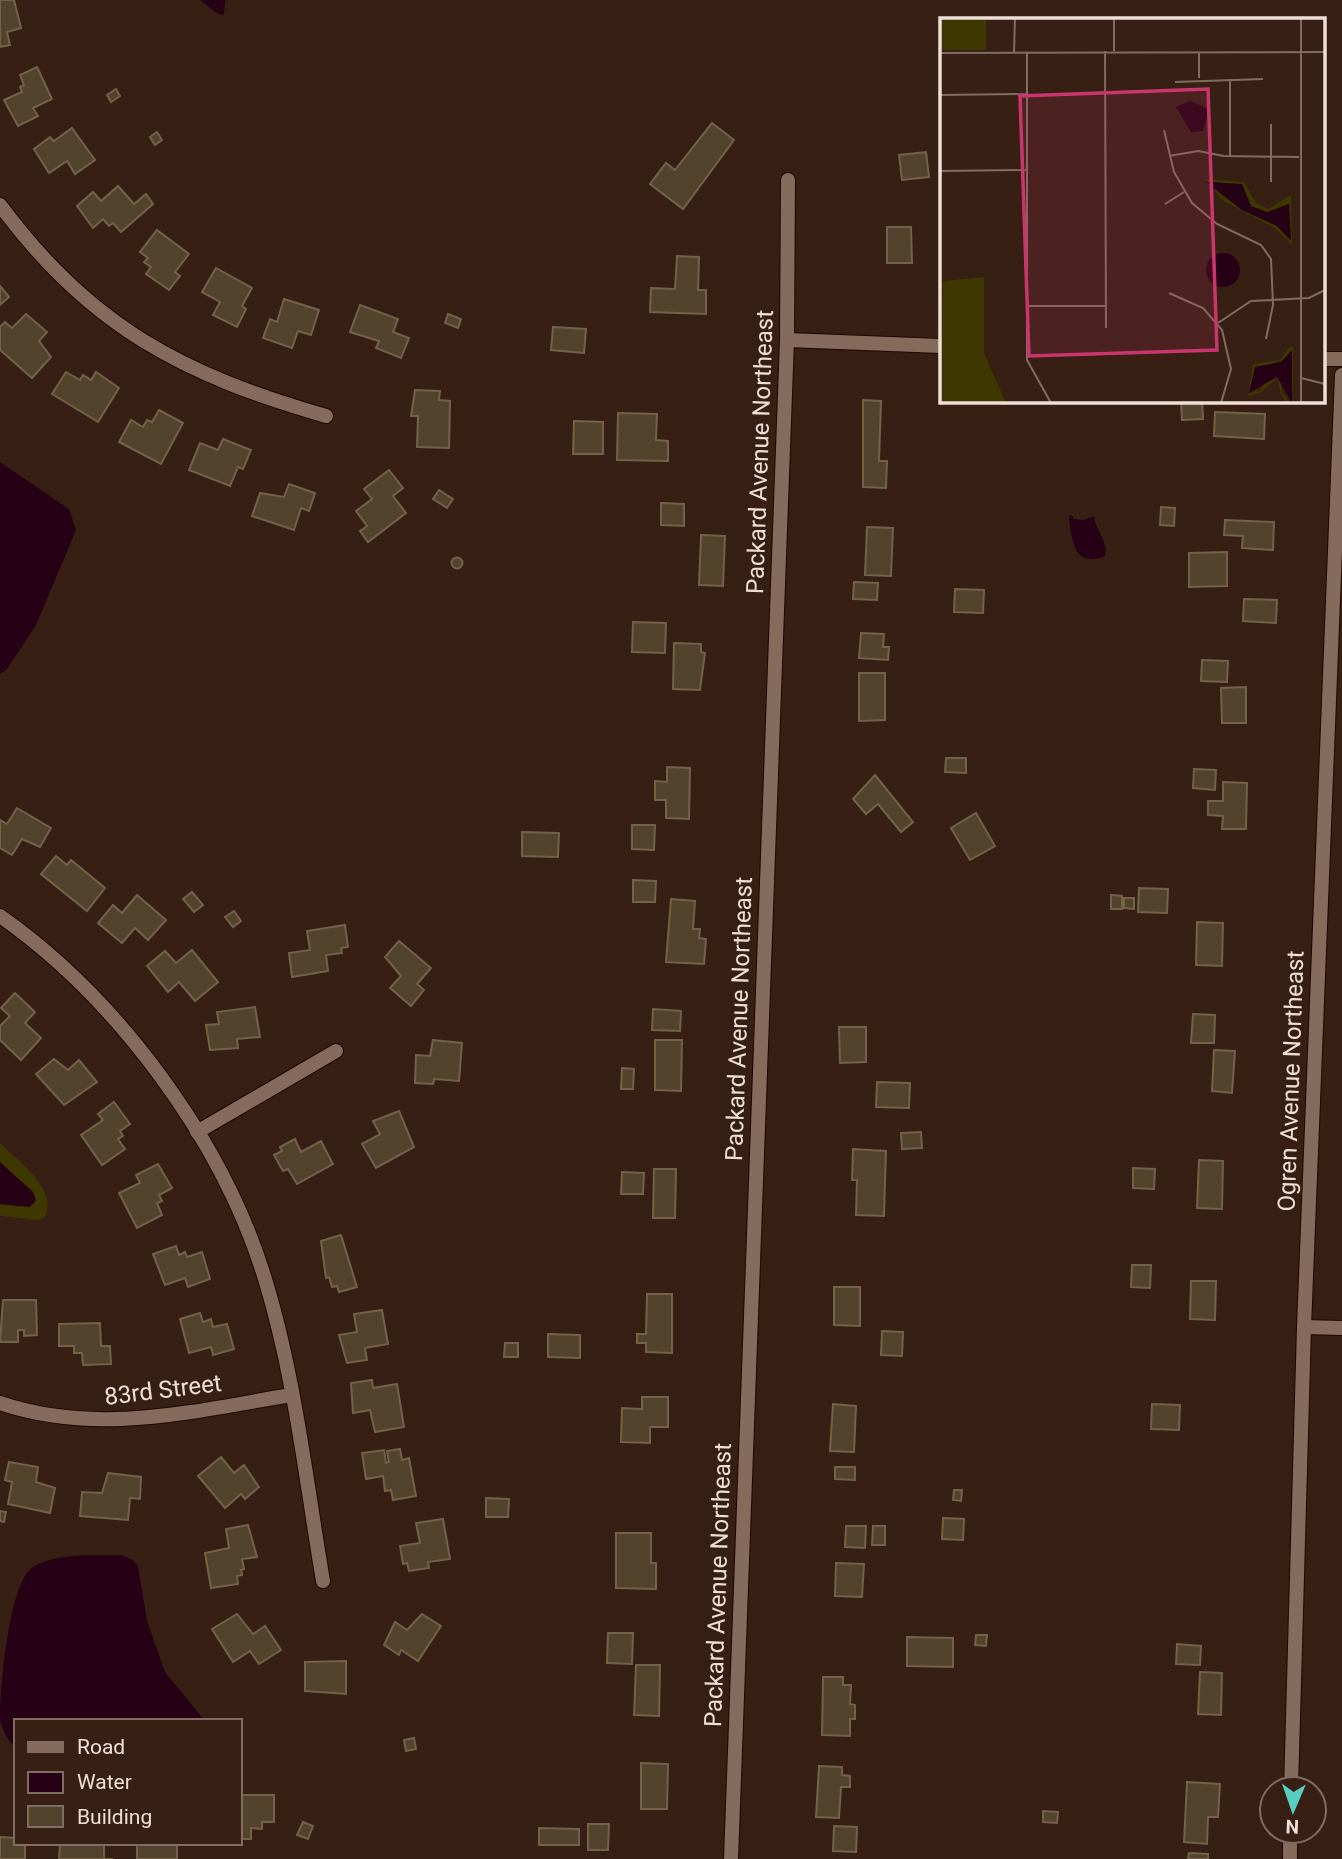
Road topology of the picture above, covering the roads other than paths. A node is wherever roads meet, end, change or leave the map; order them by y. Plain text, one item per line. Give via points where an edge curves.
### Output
1 (788, 180) dead end
2 (0, 205) edge
3 (787, 340) junction
4 (940, 346) edge
5 (1324, 359) edge
6 (1342, 359) edge
7 (1342, 375) edge
8 (326, 416) dead end
9 (0, 916) edge
10 (336, 1051) dead end
11 (197, 1132) junction
12 (1304, 1327) junction
13 (1342, 1328) edge
14 (291, 1395) junction
15 (0, 1403) edge
16 (323, 1581) dead end
17 (1292, 1775) edge
18 (731, 1859) edge

1 - 3 street, Packard Avenue Northeast
2 - 8 street via 87,301 157,350 230,386
3 - 4 street
3 - 18 street, Packard Avenue Northeast
5 - 6 street
7 - 12 street, Ogren Avenue Northeast
9 - 11 street via 61,966 116,1021
10 - 11 street
11 - 14 street via 265,1276
12 - 13 street
12 - 17 street, Ogren Avenue Northeast
14 - 15 street, 83rd Street via 122,1421 51,1416
14 - 16 street

